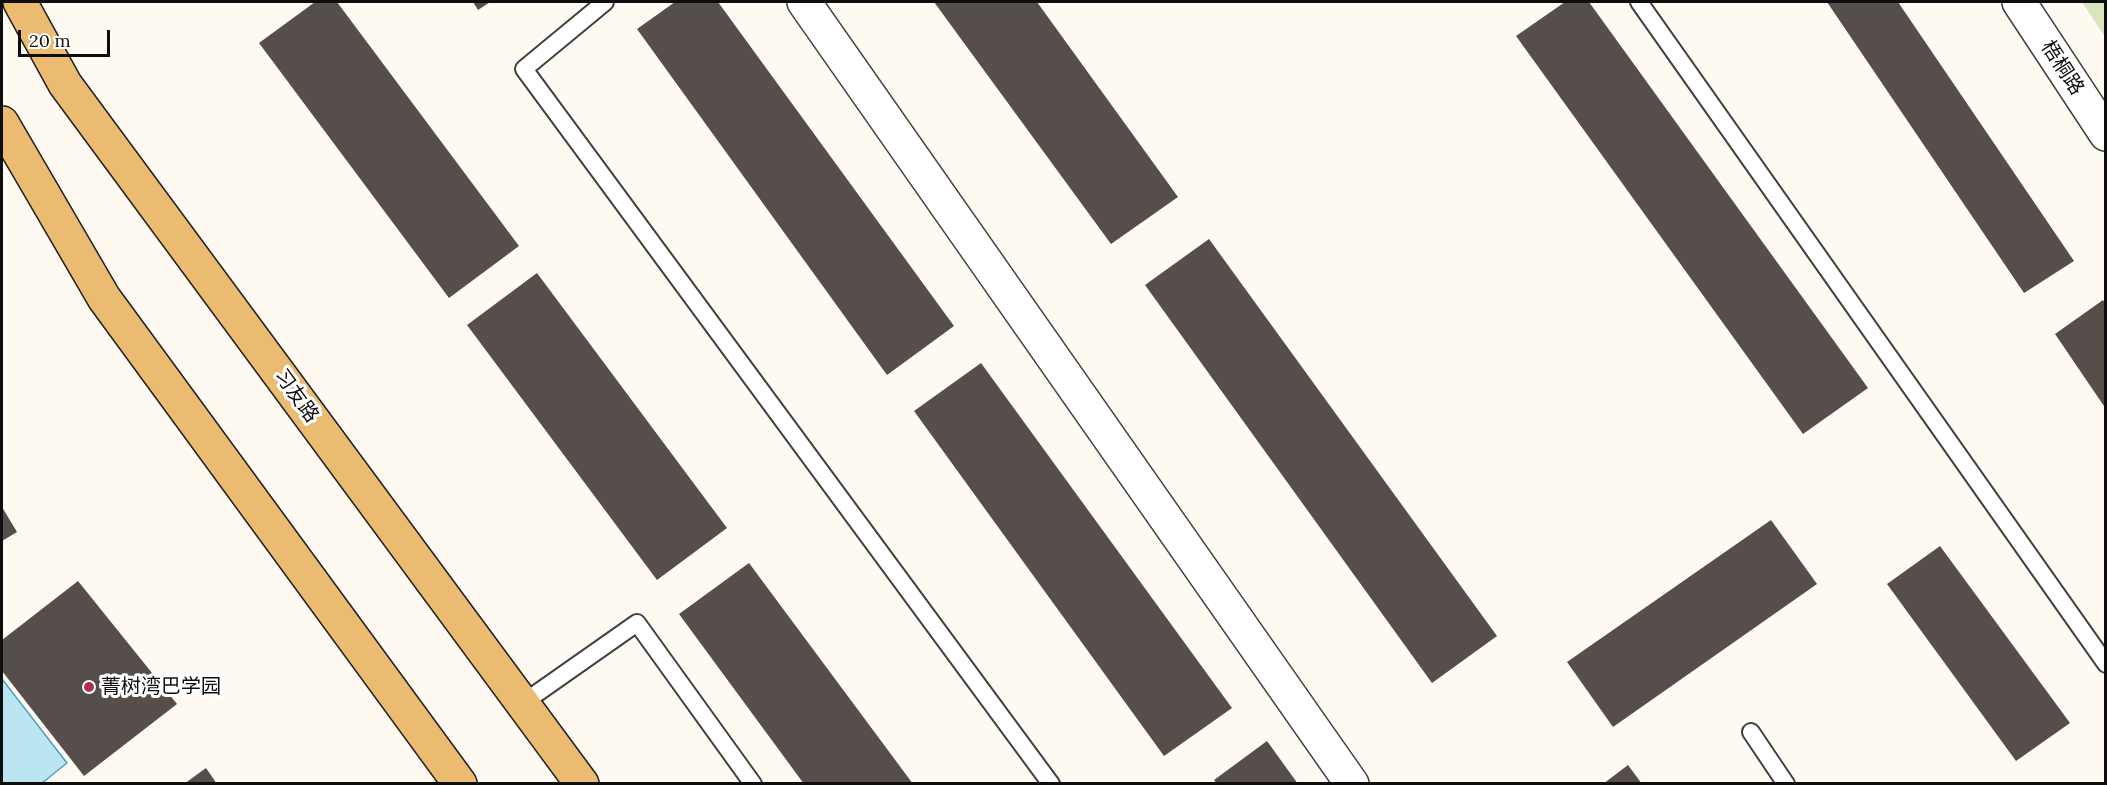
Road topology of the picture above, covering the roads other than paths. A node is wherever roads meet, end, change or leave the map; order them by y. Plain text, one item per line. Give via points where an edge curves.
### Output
1 (20, 2) edge
2 (606, 2) edge
3 (804, 2) edge
4 (1639, 2) edge
5 (2019, 2) edge
6 (2, 123) edge
7 (2106, 134) edge
8 (2106, 664) edge
9 (523, 704) junction
10 (1750, 732) dead end
11 (460, 783) edge
12 (582, 783) edge
13 (753, 783) edge
14 (1051, 783) edge
15 (1352, 783) edge
16 (1786, 783) edge

1 - 9 main road, 习友路 via 65,84
2 - 14 lane via 525,69
3 - 15 street
4 - 8 lane
5 - 7 street, 梧桐路
6 - 11 main road via 104,298
9 - 12 main road, 习友路
9 - 13 lane via 637,623
10 - 16 lane

